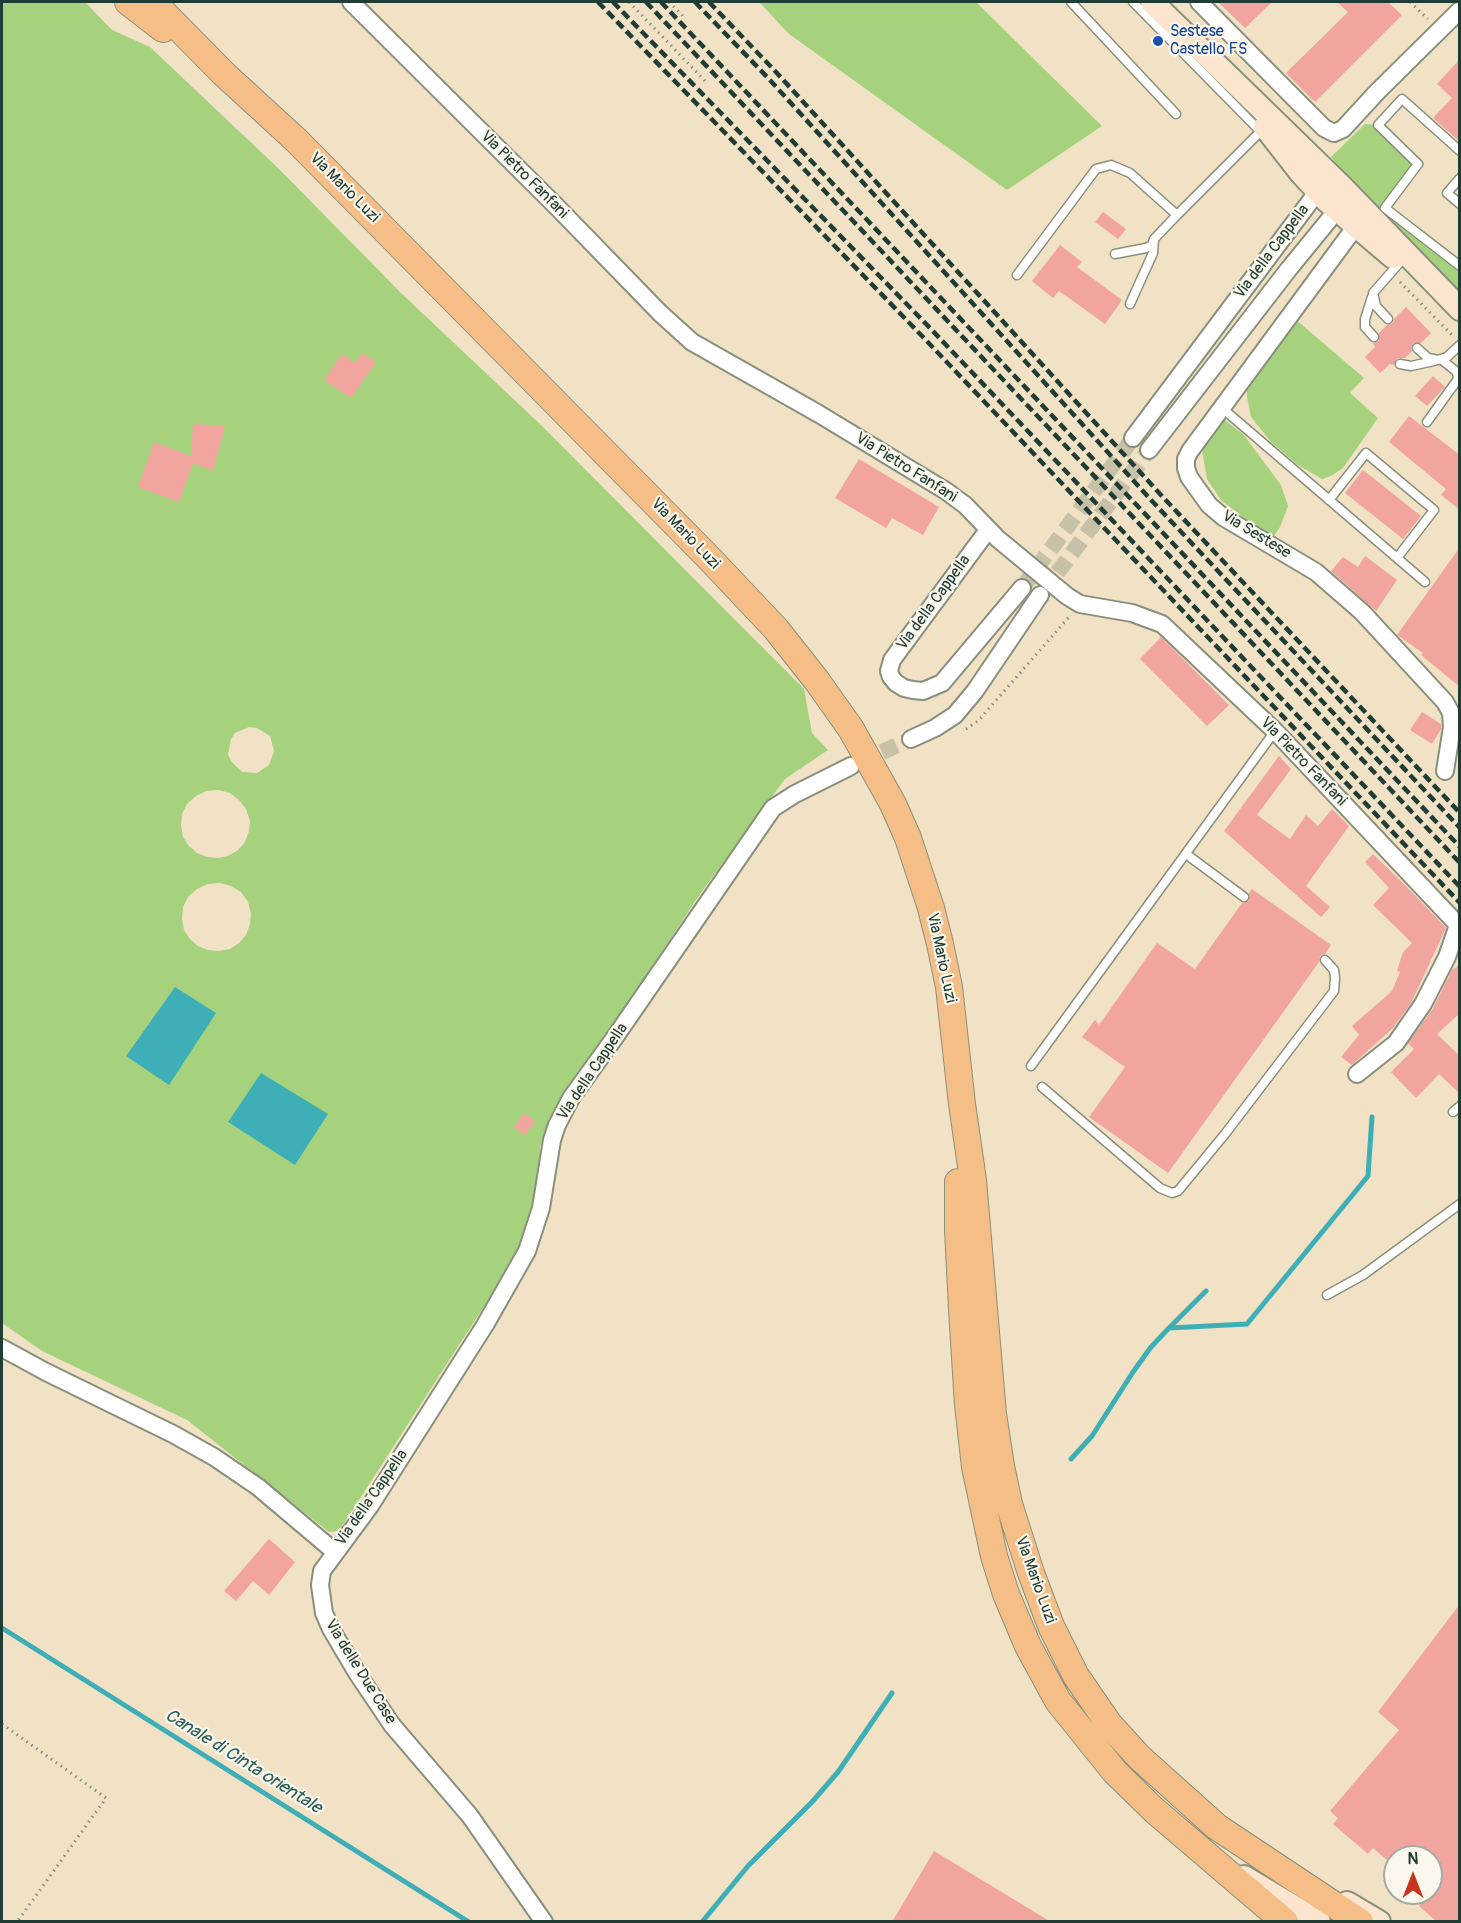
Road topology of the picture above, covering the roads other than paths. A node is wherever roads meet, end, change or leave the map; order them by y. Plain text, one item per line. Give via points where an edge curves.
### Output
1 (128, 2) edge
2 (153, 2) edge
3 (351, 2) edge
4 (1071, 2) edge
5 (1133, 2) edge
6 (1152, 2) edge
7 (1199, 2) edge
8 (1460, 10) edge
9 (224, 74) junction
10 (1176, 114) dead end
11 (1270, 126) junction
12 (1460, 151) edge
13 (1460, 178) edge
14 (1328, 199) junction
15 (1460, 204) edge
16 (1177, 215) junction
17 (1356, 226) junction
18 (1155, 239) junction
19 (1115, 254) dead end
20 (1399, 259) junction
21 (1460, 266) edge
22 (1017, 275) dead end
23 (1373, 293) junction
24 (1130, 304) dead end
25 (1460, 309) edge
26 (1388, 319) dead end
27 (1458, 333) edge
28 (1374, 338) dead end
29 (1417, 348) dead end
30 (1440, 360) junction
31 (1400, 364) dead end
32 (1222, 408) junction
33 (1427, 422) dead end
34 (1133, 438) tunnel mouth
35 (1149, 450) tunnel mouth
36 (1329, 500) junction
37 (988, 530) junction
38 (1397, 558) junction
39 (1425, 582) dead end
40 (1022, 588) tunnel mouth
41 (1040, 596) tunnel mouth
42 (1275, 731) junction
43 (911, 739) tunnel mouth
44 (851, 766) tunnel mouth
45 (1445, 771) dead end
46 (1186, 854) junction
47 (1244, 897) dead end
48 (1459, 926) edge
49 (1325, 960) dead end
50 (1031, 1066) dead end
51 (1357, 1074) dead end
52 (1042, 1087) dead end
53 (962, 1104) junction
54 (1460, 1204) edge
55 (1327, 1295) dead end
56 (2, 1348) edge
57 (335, 1552) junction
58 (1241, 1844) junction
59 (1209, 1856) junction
60 (544, 1922) edge
61 (1285, 1922) edge
62 (1319, 1922) edge
63 (1360, 1922) edge
64 (1379, 1922) edge

1 - 9 main road, Via Mario Luzi
2 - 9 main road, Via Mario Luzi
3 - 37 street, Via Pietro Fanfani via 692,342 946,491
4 - 10 lane
5 - 11 lane
6 - 11 main road via 1208,55
7 - 8 street via 1324,128 1334,133 1343,129
9 - 53 main road, Via Mario Luzi via 304,148 709,558 776,629 817,681 851,729 893,804 920,871 949,987
11 - 14 street, Via della Cappella
11 - 14 main road via 1301,173
11 - 16 lane
11 - 20 main road
12 - 21 lane via 1402,99 1378,125 1418,164 1385,208
13 - 15 lane via 1447,193
14 - 17 main road
14 - 20 street, Via della Cappella
14 - 34 street, Via della Cappella
14 - 35 street, Via della Cappella via 1288,270
16 - 18 lane
16 - 22 lane via 1130,173 1111,165 1096,169
17 - 20 main road
17 - 32 street, Via Sestese
18 - 19 lane via 1146,248
18 - 24 lane via 1153,254
20 - 23 lane
20 - 25 main road
20 - 27 main road
23 - 26 lane via 1376,306
23 - 28 lane via 1365,327
27 - 30 lane
29 - 30 lane via 1428,358
30 - 31 lane via 1411,366
30 - 33 lane via 1457,372 1458,379
32 - 36 lane
32 - 45 street, Via Sestese via 1186,459 1193,483 1223,517 1332,585 1445,702 1452,727
36 - 38 lane
36 - 38 lane via 1366,453 1434,510
37 - 40 street, Via della Cappella via 892,660 891,677 913,690 923,691 942,683
37 - 42 street, Via Pietro Fanfani via 1080,604 1132,613 1162,624
38 - 39 lane
41 - 43 street via 955,715
42 - 46 lane
42 - 48 street, Via Pietro Fanfani
44 - 57 street, Via della Cappella via 773,808 571,1098 552,1140 541,1208 527,1251 485,1325 370,1506
46 - 47 lane
46 - 50 lane
48 - 51 street via 1423,1004 1396,1043
49 - 52 lane via 1334,970 1334,991 1178,1191 1160,1188
53 - 58 main road, Via Mario Luzi via 973,1180 993,1414 1009,1504 1031,1574 1076,1676 1109,1724 1179,1795
53 - 59 main road, Via Mario Luzi via 958,1230 968,1405 983,1507 1006,1594 1053,1692 1086,1737 1133,1792
54 - 55 lane via 1363,1275
56 - 57 street via 214,1457 258,1487
57 - 60 street, Via delle Due Case via 320,1579 324,1613 331,1629 392,1725 470,1816
58 - 63 main road, Via Mario Luzi
58 - 64 main road
59 - 61 main road, Via Mario Luzi
59 - 62 main road

